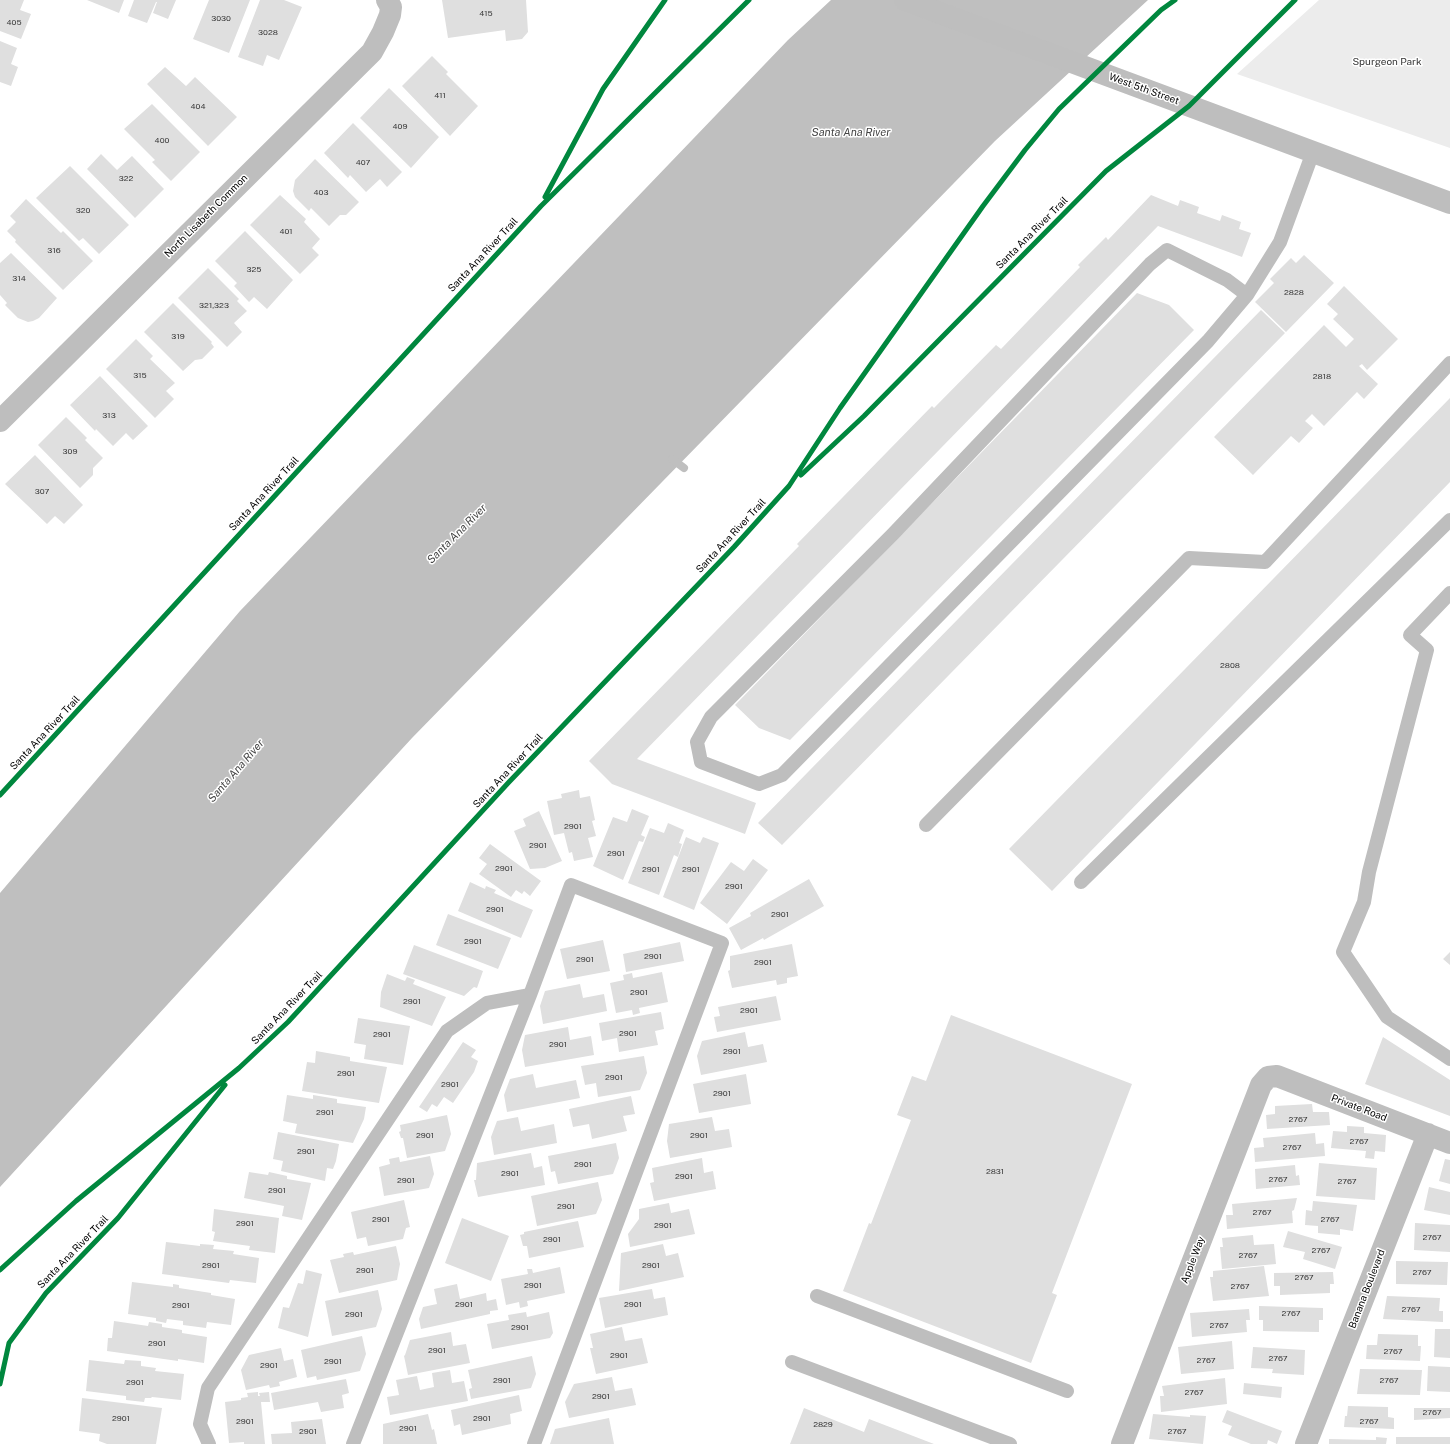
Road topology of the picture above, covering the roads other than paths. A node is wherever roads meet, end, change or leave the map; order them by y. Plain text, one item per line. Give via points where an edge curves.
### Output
1 (387, 0) edge
2 (905, 0) edge
3 (1313, 152) junction
4 (1450, 203) edge
5 (1247, 295) junction
6 (1450, 363) edge
7 (0, 421) edge
8 (1450, 520) edge
9 (1450, 593) edge
10 (926, 825) dead end
11 (1081, 882) dead end
12 (530, 995) junction
13 (1450, 1059) edge
14 (1268, 1077) joint
15 (1428, 1134) junction
16 (1450, 1143) edge
17 (818, 1296) dead end
18 (792, 1362) dead end
19 (1067, 1391) dead end
20 (209, 1444) edge
21 (353, 1444) edge
22 (534, 1444) edge
23 (1010, 1444) edge
24 (1122, 1444) edge
25 (1306, 1444) edge

1 - 7 street, North Lisabeth Common via 390,15 372,52
2 - 3 street, West 5th Street
3 - 4 street, West 5th Street
3 - 5 lane via 1280,242
5 - 5 lane via 1208,341 782,776 759,784 701,762 697,742 711,717 893,534 1150,264 1167,250 1227,280
6 - 10 lane via 1265,562 1189,558
8 - 11 lane
9 - 13 lane via 1410,635 1426,650 1369,872 1364,902 1343,952 1387,1016
12 - 20 lane via 487,1003 447,1031 208,1388 200,1424
12 - 21 lane
12 - 22 lane via 571,885 722,943
14 - 15 street, Private Road via 1277,1076
14 - 24 street, Apple Way via 1261,1085
15 - 16 street, Private Road
15 - 25 street, Banana Boulevard
17 - 19 lane
18 - 23 lane

